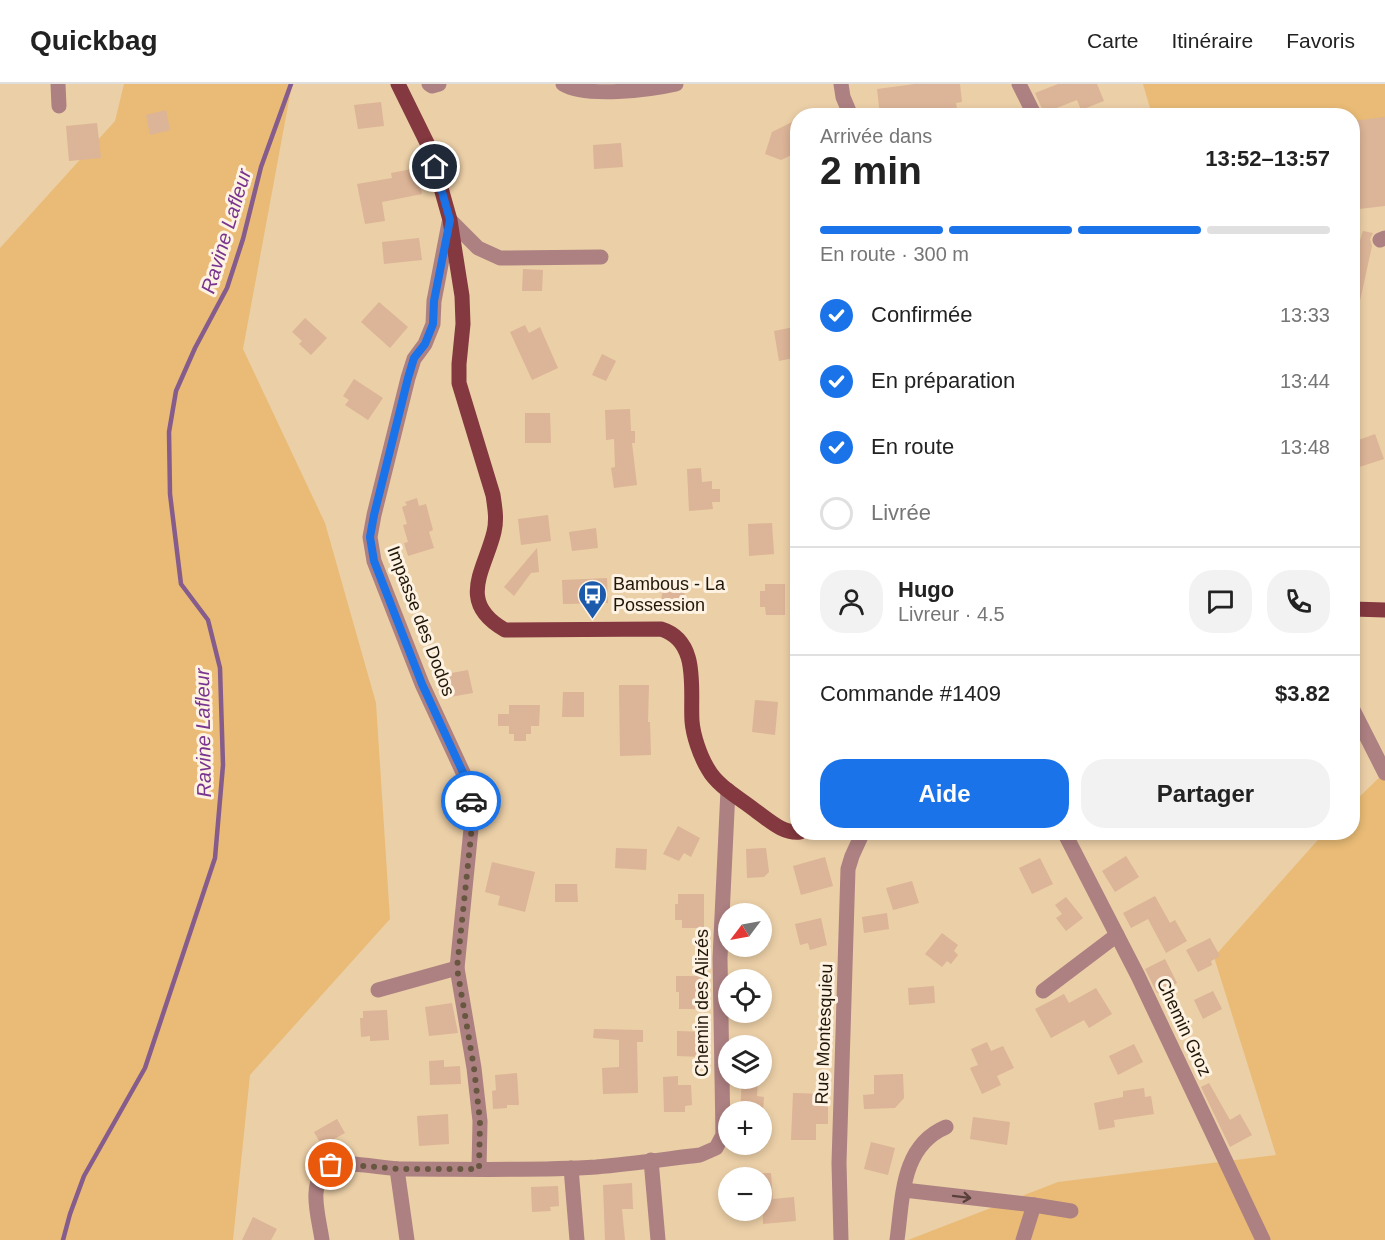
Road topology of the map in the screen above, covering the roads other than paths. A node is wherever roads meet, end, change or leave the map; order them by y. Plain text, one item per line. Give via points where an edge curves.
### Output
1 (58, 84) edge
2 (398, 84) edge
3 (429, 84) edge
4 (439, 84) edge
5 (563, 84) edge
6 (676, 84) edge
7 (841, 84) edge
8 (1019, 84) edge
9 (59, 106) dead end
10 (848, 108) edge
11 (1031, 108) edge
12 (450, 220) junction
13 (601, 257) dead end
14 (1360, 609) edge
15 (1385, 610) edge
16 (1360, 724) edge
17 (1385, 773) edge
18 (728, 790) junction
19 (790, 831) edge
20 (859, 840) edge
21 (1068, 840) edge
22 (1117, 935) junction
23 (457, 968) junction
24 (378, 990) dead end
25 (1043, 991) dead end
26 (946, 1127) dead end
27 (651, 1160) junction
28 (571, 1168) junction
29 (397, 1169) junction
30 (479, 1169) junction
31 (904, 1190) junction
32 (1034, 1205) junction
33 (1071, 1211) dead end
34 (322, 1240) edge
35 (407, 1240) edge
36 (577, 1240) edge
37 (658, 1240) edge
38 (841, 1240) edge
39 (897, 1240) edge
40 (1023, 1240) edge
41 (1263, 1240) edge

1 - 9 street
2 - 12 main road via 430,149
3 - 4 street
5 - 6 street via 589,93
7 - 10 street
8 - 11 street
12 - 13 street via 478,249 500,258
12 - 18 main road via 462,296 459,383 496,514 476,588 483,609 488,618 505,630 671,632 689,656 692,724 707,768
12 - 23 street, Impasse des Dodos via 433,324 408,378 370,537 374,561 422,684 466,779 473,809
14 - 15 main road
16 - 17 street
18 - 19 main road via 772,823
18 - 27 street, Chemin des Alizés via 720,958 723,1135 716,1148 700,1155
20 - 38 street, Rue Montesquieu via 848,869 839,1163
21 - 22 street, Chemin Groz
22 - 25 street
22 - 41 street, Chemin Groz
23 - 24 street
23 - 30 street, Impasse des Dodos via 480,1121
26 - 31 street via 923,1142 912,1159
27 - 28 street, Chemin des Alizés
27 - 37 street
28 - 30 street, Chemin des Alizés
28 - 36 street
29 - 30 street, Chemin des Alizés
29 - 34 street, Chemin des Alizés via 343,1164 331,1165 323,1172 317,1181 316,1196
29 - 35 street
31 -> 32 street
31 - 39 street
32 - 33 street
32 - 40 street

